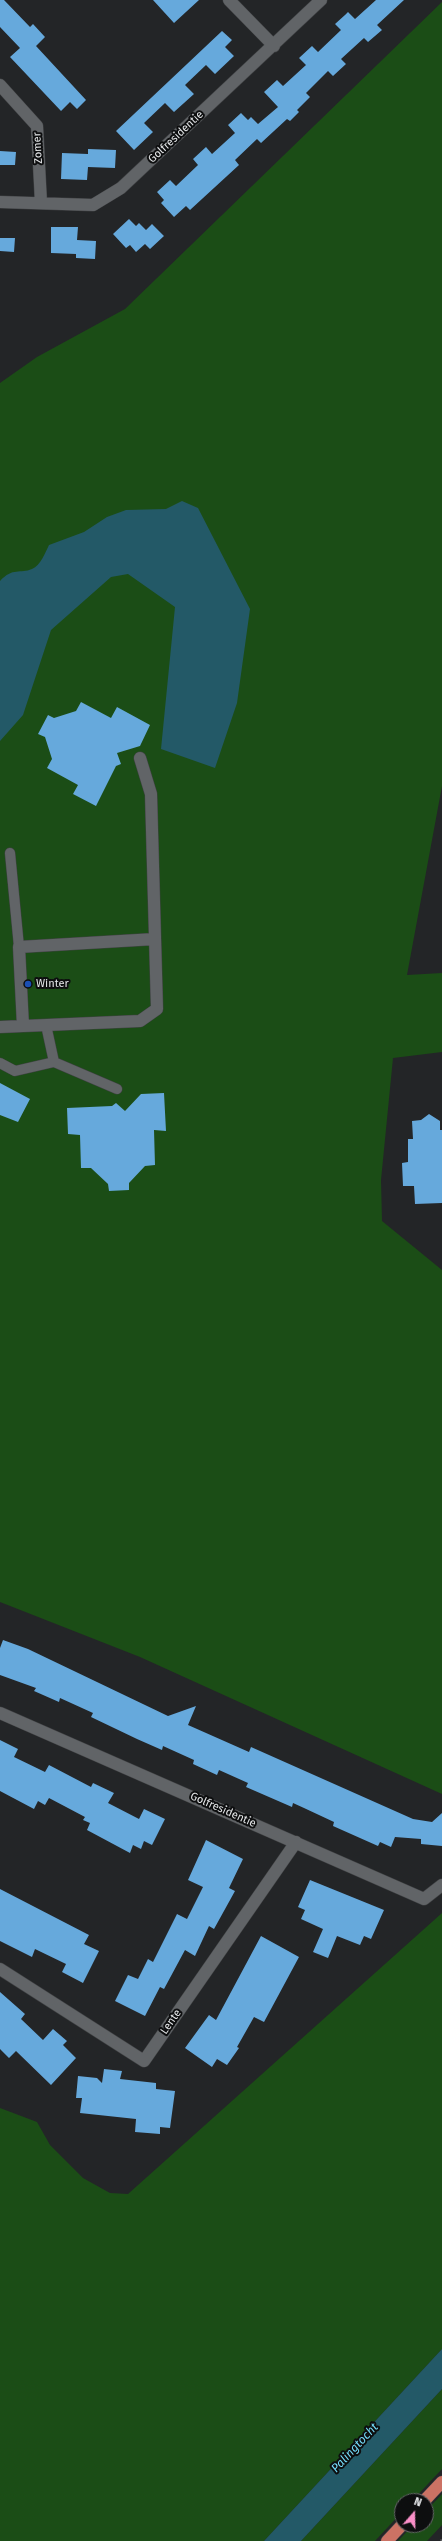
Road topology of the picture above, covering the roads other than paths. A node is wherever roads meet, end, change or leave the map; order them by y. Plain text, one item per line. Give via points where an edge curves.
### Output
1 (229, 0) edge
2 (321, 0) edge
3 (274, 46) junction
4 (0, 85) edge
5 (0, 202) edge
6 (41, 203) junction
7 (140, 758) dead end
8 (10, 853) dead end
9 (155, 939) junction
10 (19, 947) junction
11 (46, 1025) junction
12 (23, 1026) junction
13 (0, 1027) edge
14 (54, 1062) junction
15 (0, 1063) edge
16 (117, 1089) dead end
17 (0, 1713) edge
18 (296, 1842) junction
19 (442, 1885) edge
20 (0, 1969) edge
21 (442, 2482) edge
22 (432, 2493) edge
23 (394, 2533) edge
24 (387, 2541) edge

1 - 3 street
2 - 3 street, Golfresidentie
3 - 6 street, Golfresidentie via 121,188 93,205
4 - 6 street, Zomer via 37,126
5 - 6 street, Golfresidentie
7 - 9 street via 151,794
8 - 10 lane
9 - 10 street
9 - 11 street via 157,1009 140,1021
10 - 12 street
11 - 12 street
11 - 14 lane
12 - 13 street
14 - 15 lane via 15,1071
14 - 16 lane
17 - 18 street, Golfresidentie
18 - 19 street, Golfresidentie via 424,1899
18 - 20 street, Lente via 144,2061
21 - 22 highway
23 - 24 highway

